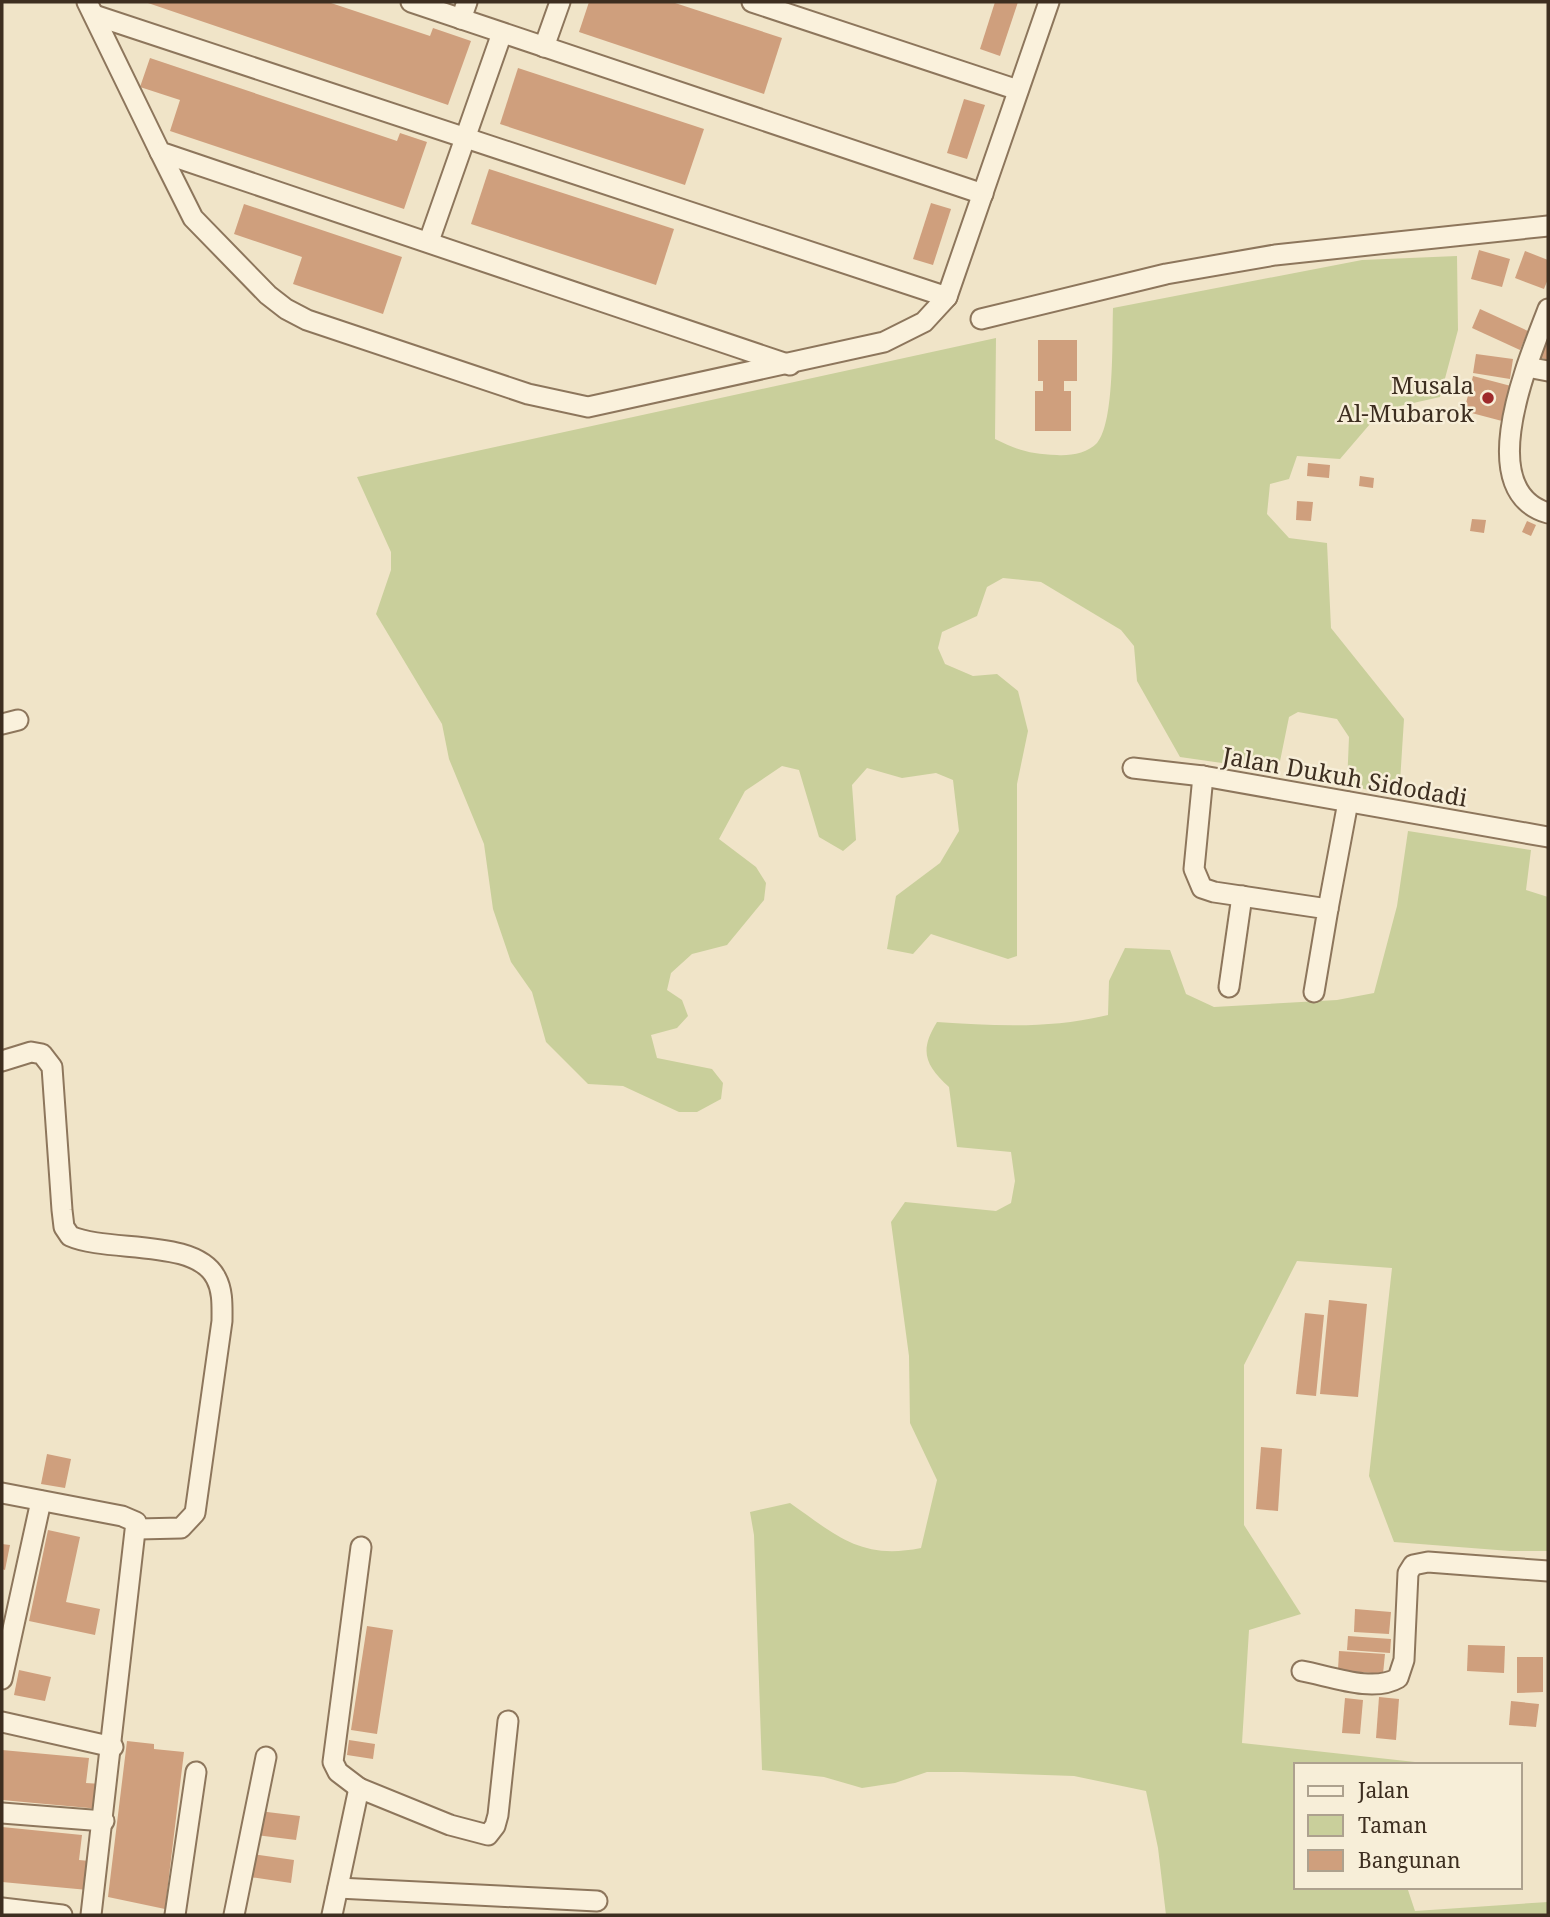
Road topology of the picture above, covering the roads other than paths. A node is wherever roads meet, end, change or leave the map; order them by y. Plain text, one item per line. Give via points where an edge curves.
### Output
1 (411, 2) edge
2 (560, 2) edge
3 (752, 2) edge
4 (1049, 2) edge
5 (91, 8) edge
6 (464, 10) edge
7 (502, 33) junction
8 (544, 47) junction
9 (1018, 90) junction
10 (466, 138) junction
11 (160, 152) junction
12 (983, 194) junction
13 (1548, 226) edge
14 (429, 241) junction
15 (947, 297) junction
16 (1548, 309) edge
17 (981, 319) dead end
18 (790, 365) junction
19 (1527, 367) junction
20 (1548, 371) edge
21 (1546, 512) edge
22 (1133, 768) dead end
23 (1203, 776) junction
24 (1348, 802) junction
25 (1548, 837) edge
26 (1242, 895) junction
27 (1328, 909) junction
28 (1229, 987) dead end
29 (1314, 992) dead end
30 (2, 1060) edge
31 (2, 1493) edge
32 (41, 1502) junction
33 (138, 1529) junction
34 (361, 1547) dead end
35 (1548, 1571) edge
36 (1302, 1671) dead end
37 (2, 1679) edge
38 (508, 1721) dead end
39 (2, 1723) edge
40 (113, 1747) junction
41 (266, 1757) dead end
42 (196, 1772) dead end
43 (359, 1788) junction
44 (2, 1813) edge
45 (104, 1821) junction
46 (338, 1888) junction
47 (597, 1901) dead end
48 (2, 1908) edge
49 (62, 1915) edge
50 (91, 1915) edge
51 (175, 1915) edge
52 (234, 1915) edge
53 (332, 1915) edge

1 - 6 street
2 - 8 street
3 - 9 street
4 - 9 street
5 - 10 street
5 - 11 street
6 - 7 street
7 - 8 street
7 - 10 street
8 - 12 street
9 - 12 street
10 - 14 street
10 - 15 street
11 - 14 street
11 - 18 street via 193,218 268,295 307,320 369,341 528,394 588,407
12 - 15 street
13 - 17 street via 1275,255 1166,274
14 - 18 street
15 - 18 street via 924,321 884,342
16 - 19 street
19 - 20 street
19 - 21 street via 1509,444 1513,482 1520,497
22 - 23 street, Jalan Dukuh Sidodadi
23 - 24 street, Jalan Dukuh Sidodadi
23 - 26 street via 1196,878 1202,888
24 - 25 street, Jalan Dukuh Sidodadi
24 - 27 street
26 - 27 street
26 - 28 street
27 - 29 street
30 - 33 street via 31,1052 42,1054 52,1068 62,1210 70,1236 183,1254 211,1270 221,1293 222,1321 195,1513 181,1528
31 - 32 street
32 - 33 street via 131,1518
32 - 37 street
33 - 40 street
34 - 43 street via 333,1762 338,1772
35 - 36 street via 1428,1562 1413,1565 1408,1573 1404,1660 1398,1678 1389,1684 1371,1683
38 - 43 street via 498,1815 488,1835 450,1825
39 - 40 street
40 - 45 street
41 - 52 street
42 - 51 street
43 - 46 street
44 - 45 street
45 - 50 street
46 - 47 street
46 - 53 street
48 - 49 street

